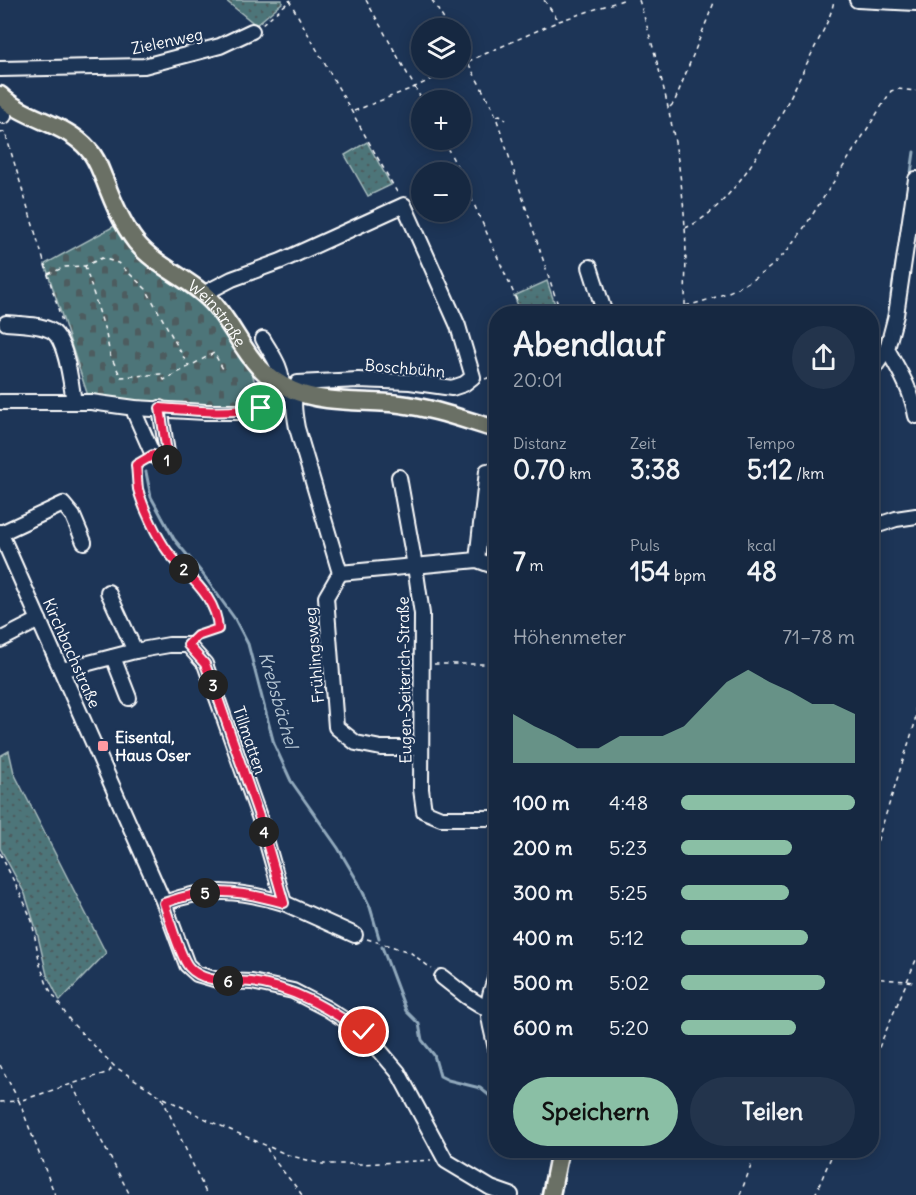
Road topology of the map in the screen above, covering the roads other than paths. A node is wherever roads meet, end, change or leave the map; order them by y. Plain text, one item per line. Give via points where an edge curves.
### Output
1 (857, 0) edge
2 (916, 3) edge
3 (252, 31) road end
4 (0, 69) edge
5 (4, 104) edge
6 (916, 179) edge
7 (590, 267) dead end
8 (203, 294) junction
9 (602, 306) edge
10 (6, 323) dead end
11 (263, 339) dead end
12 (887, 349) junction
13 (879, 361) edge
14 (288, 388) junction
15 (0, 402) edge
16 (75, 402) junction
17 (135, 408) junction
18 (160, 408) junction
19 (916, 416) edge
20 (489, 427) edge
21 (487, 471) dead end
22 (399, 477) dead end
23 (916, 516) edge
24 (879, 525) edge
25 (0, 532) edge
26 (84, 542) dead end
27 (477, 560) junction
28 (489, 564) edge
29 (416, 566) junction
30 (340, 573) junction
31 (108, 592) dead end
32 (39, 620) junction
33 (0, 640) edge
34 (135, 651) junction
35 (113, 657) junction
36 (62, 670) junction
37 (129, 698) dead end
38 (421, 748) junction
39 (489, 818) edge
40 (164, 903) junction
41 (284, 903) junction
42 (355, 935) road end
43 (442, 977) road end
44 (489, 994) edge
45 (487, 1009) junction
46 (489, 1018) edge
47 (558, 1158) edge
48 (511, 1195) edge
49 (551, 1195) edge

1 - 2 street
3 - 4 street, Zielenweg via 220,46 144,66
5 - 8 main road, Weinstraße via 74,136 90,150 136,242 154,260
6 - 12 street via 896,315
7 - 9 street
8 - 14 main road, Weinstraße via 214,304 253,363 263,374
8 - 14 street, Boschbühn via 404,205 458,326 473,377 452,388 358,380 298,383
10 - 16 street via 51,331 58,338
11 - 14 street
12 - 13 street
12 - 19 street via 903,377
14 - 18 street via 283,402 241,412
14 - 20 main road, Weinstraße via 316,397 433,410
14 - 30 street
15 - 16 street
16 - 17 street
17 - 18 street
17 - 18 street via 153,455 162,462 168,459
21 - 27 street
22 - 29 street, Eugen-Seiterich-Straße
23 - 24 street
25 - 26 street via 63,504
25 - 32 street, Kirchbachstraße
27 - 28 street
27 - 29 street
29 - 30 street
29 - 38 street, Eugen-Seiterich-Straße via 422,614
30 - 38 street, Frühlingsweg via 326,597 336,727 356,743 381,748
31 - 34 street
32 - 33 street
32 - 36 street, Kirchbachstraße
34 - 35 street
34 - 41 street, Tillmatten via 188,645 205,664 261,822
35 - 36 street
35 - 37 street
36 - 40 street, Kirchbachstraße
38 - 39 street, Eugen-Seiterich-Straße via 424,811 441,818
40 - 41 street via 223,891
40 - 48 street, Kirchbachstraße via 187,965 197,975 293,991 364,1032 398,1072 446,1161 490,1188
41 - 42 street
43 - 45 street
44 - 45 street
45 - 46 street
47 - 49 main road

